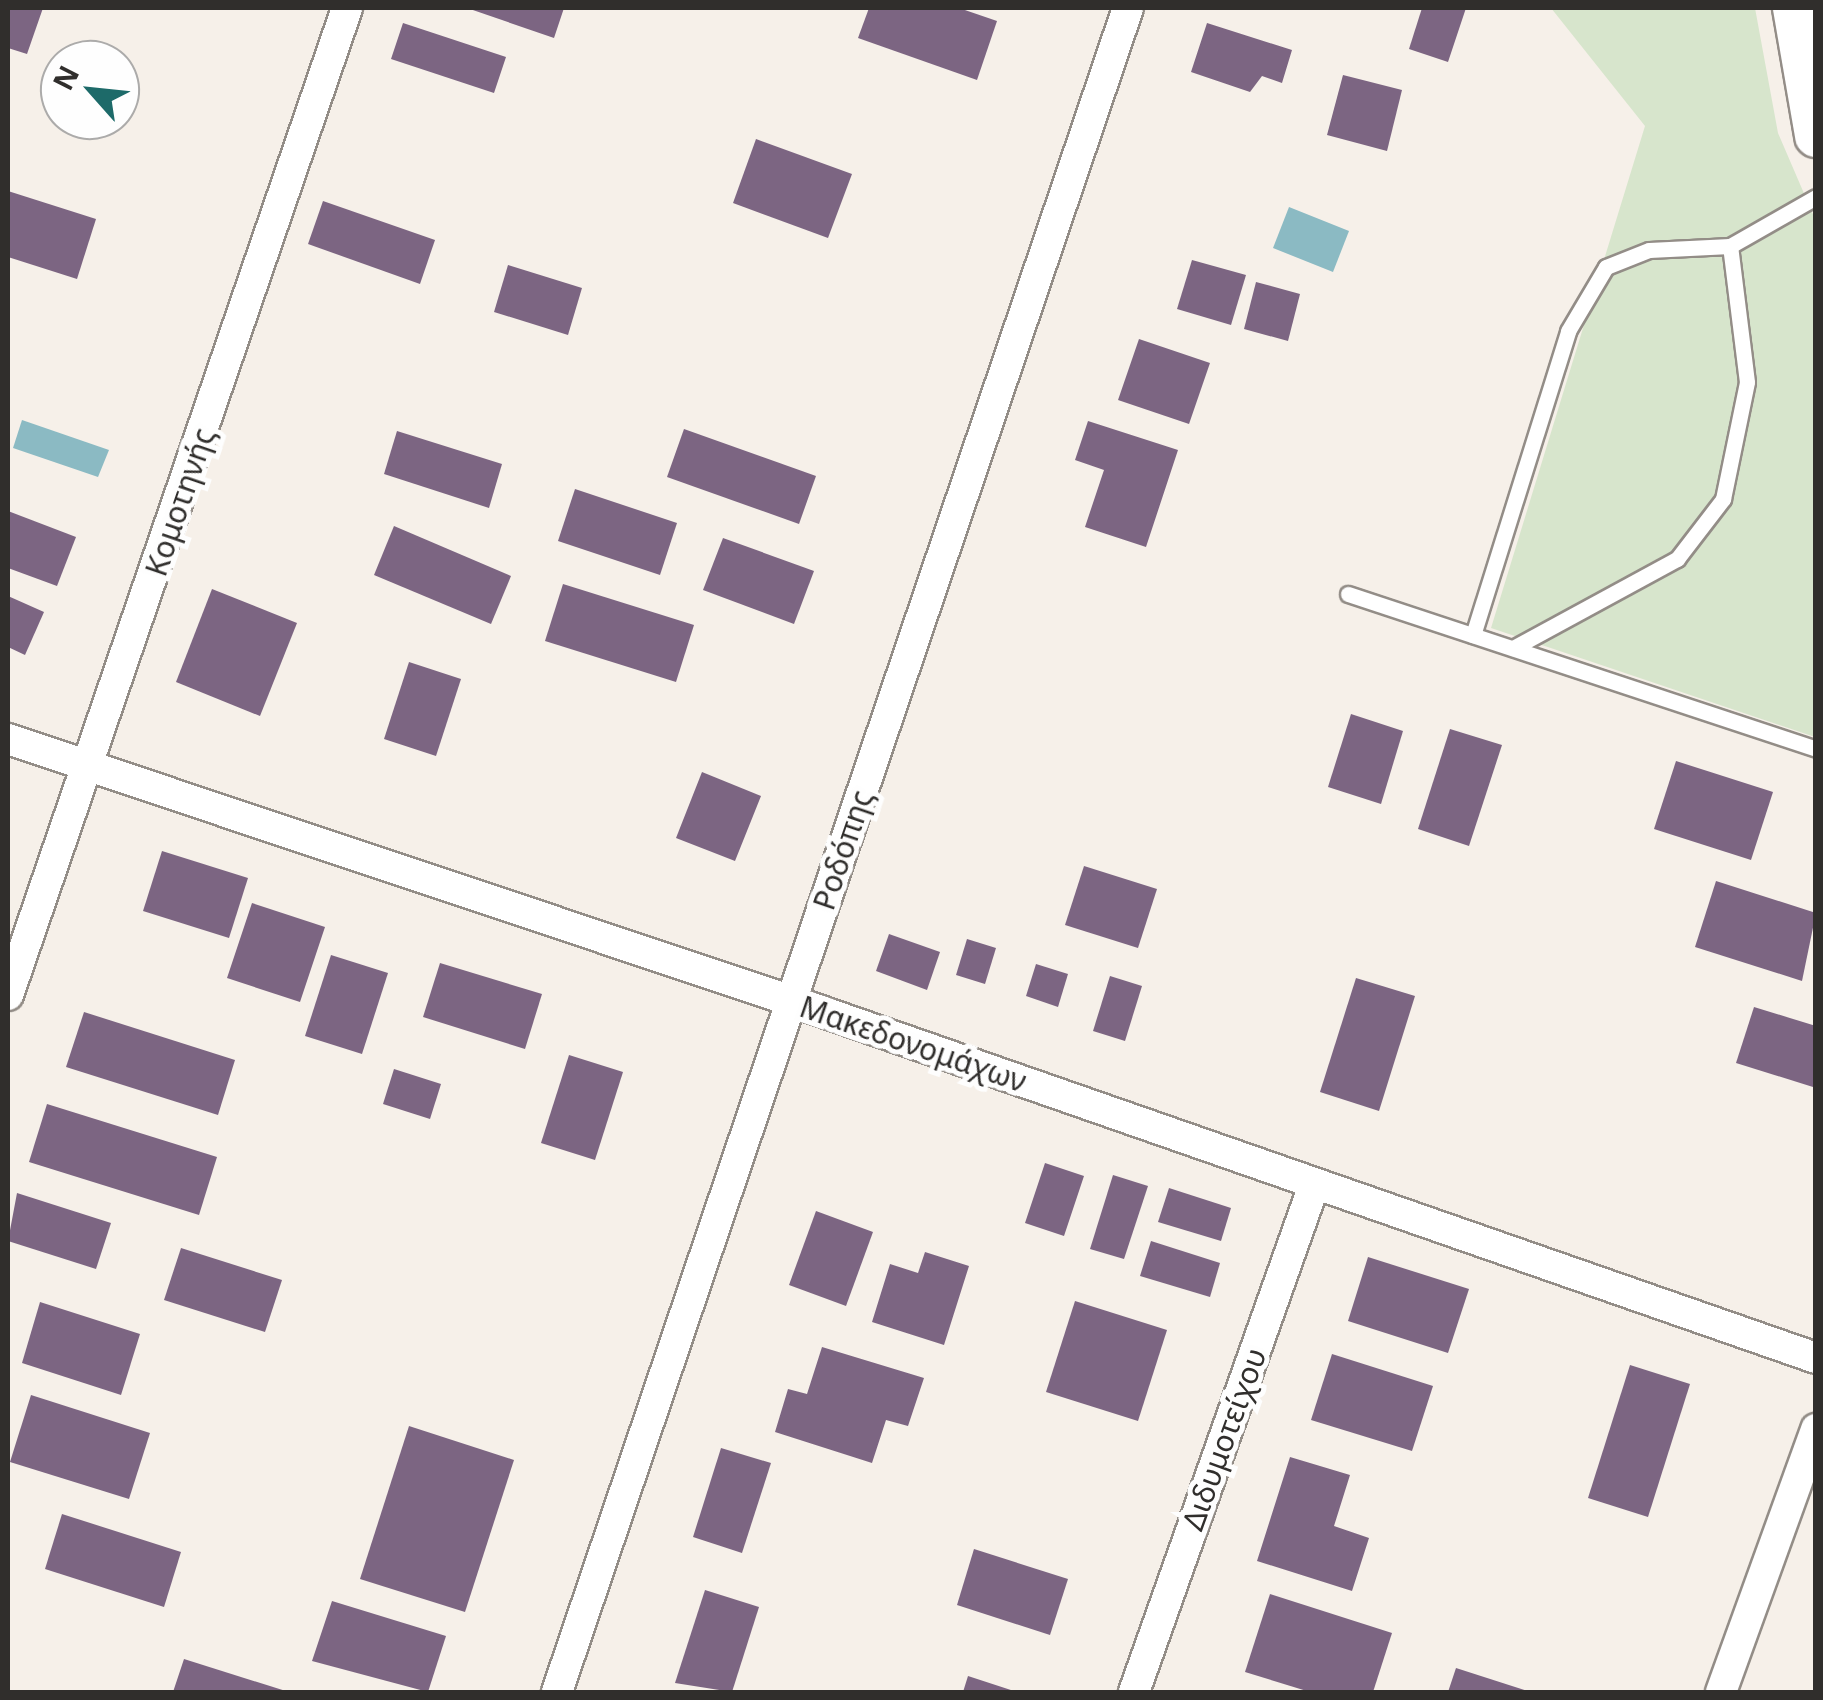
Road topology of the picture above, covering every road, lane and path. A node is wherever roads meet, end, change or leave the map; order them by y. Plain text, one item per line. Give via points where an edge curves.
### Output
1 (347, 8) edge
2 (1128, 8) edge
3 (1794, 8) edge
4 (1816, 136) edge
5 (1816, 197) edge
6 (1730, 246) junction
7 (1348, 594) dead end
8 (1473, 635) junction
9 (1513, 648) junction
10 (8, 739) edge
11 (1816, 749) edge
12 (90, 768) junction
13 (8, 995) edge
14 (792, 1000) junction
15 (1314, 1185) junction
16 (1816, 1358) edge
17 (1816, 1428) edge
18 (558, 1692) edge
19 (1134, 1692) edge
20 (1721, 1692) edge

1 - 12 street, Κομοτηνής
2 - 14 street, Ροδόπης
3 - 4 street
5 - 6 lane
6 - 8 lane via 1622,258 1589,291 1536,422
6 - 9 lane via 1747,382 1723,499 1677,559
7 - 8 lane
8 - 9 lane
9 - 11 lane
10 - 12 street, Μακεδονομάχων
12 - 13 street, Κομοτηνής
12 - 14 street, Μακεδονομάχων
14 - 15 street, Μακεδονομάχων
14 - 18 street, Ροδόπης
15 - 16 street, Μακεδονομάχων
15 - 19 street, Διδυμοτείχου
17 - 20 street

